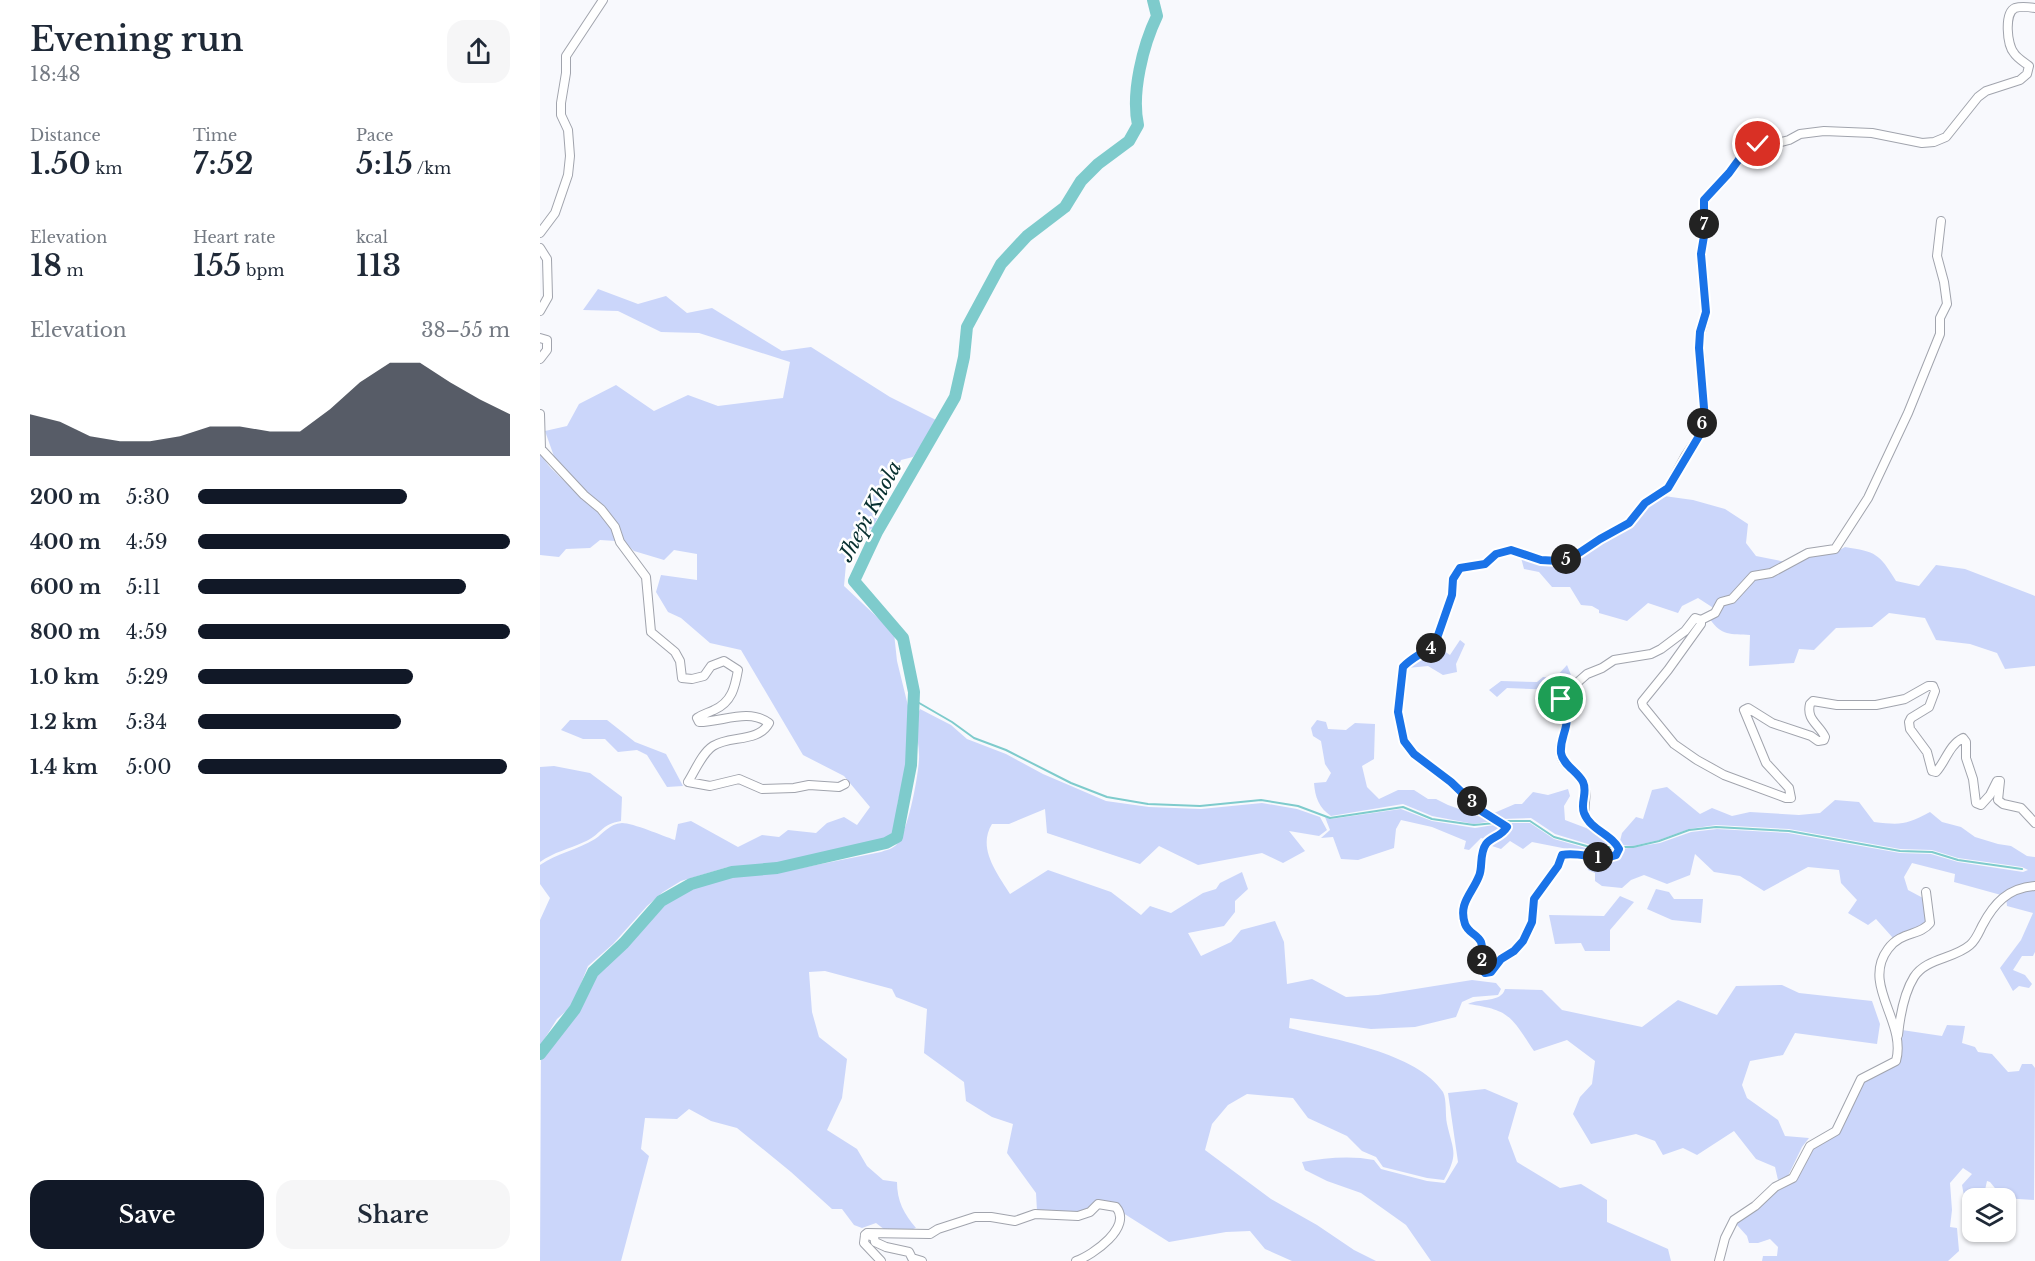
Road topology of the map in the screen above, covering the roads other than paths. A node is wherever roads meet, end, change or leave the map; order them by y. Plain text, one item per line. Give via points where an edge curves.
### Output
1 (603, 0) edge
2 (2035, 8) edge
3 (1941, 221) dead end
4 (540, 233) edge
5 (540, 248) edge
6 (540, 311) edge
7 (540, 338) edge
8 (540, 359) edge
9 (540, 414) edge
10 (1701, 620) junction
11 (845, 784) dead end
12 (2035, 823) edge
13 (2035, 886) edge
14 (1926, 892) dead end
15 (1897, 1042) junction
16 (866, 1235) junction
17 (881, 1261) edge
18 (922, 1261) edge
19 (1076, 1261) edge
20 (1719, 1261) edge

1 - 4 street via 566,56 561,115 570,156 568,176 555,213
2 - 10 street via 2013,9 2008,26 2010,46 2029,66 2027,74 1978,97 1946,137 1922,143 1872,133 1824,131 1748,147 1704,200 1701,254 1706,312 1699,348 1704,408 1699,436 1668,488 1645,503 1629,523 1568,558 1550,562 1511,550 1496,554 1485,564 1466,566 1456,572 1436,641 1403,667 1398,712 1404,741 1414,754 1487,816 1507,827 1485,845 1480,875 1464,904 1467,928 1480,940 1485,973 1491,972 1523,941 1532,922 1534,899 1562,855 1610,857 1619,849 1588,821 1583,810 1584,783 1563,760 1560,744 1567,718 1562,696 1587,674 1614,660 1655,652 1685,631 1695,618
3 - 10 street via 1937,256 1947,304 1940,318 1940,334 1868,498 1835,549 1808,553 1771,573 1753,576 1731,599 1721,602 1715,613
5 - 6 street via 547,260 548,297
7 - 8 street via 547,340 547,350
9 - 11 street via 541,449 601,509 646,576 651,632 675,652 682,678 704,676 711,666 724,661 738,670 729,700 697,718 699,722 745,714 769,723 758,734 714,745 688,782 710,786 739,779 762,789
10 - 12 street via 1642,702 1674,744 1697,760 1724,775 1791,798 1789,788 1766,763 1744,710 1748,708 1772,723 1818,741 1825,737 1811,720 1813,701 1876,705 1905,699 1933,686 1929,707 1909,722 1928,752 1932,771 1936,772 1963,738 1976,803 1986,801 2000,781 1998,800 2021,808
13 - 15 street via 2004,896 1972,944 1920,969 1906,993
14 - 15 street via 1930,923 1926,929 1895,940 1879,967 1878,976
15 - 20 street via 1896,1061 1861,1079 1836,1131 1810,1146 1793,1178 1775,1187 1734,1220
16 - 17 street via 864,1243
16 - 18 street
16 - 19 street via 930,1234 975,1217 1015,1221 1035,1214 1078,1216 1098,1204 1116,1207 1120,1223 1111,1236

